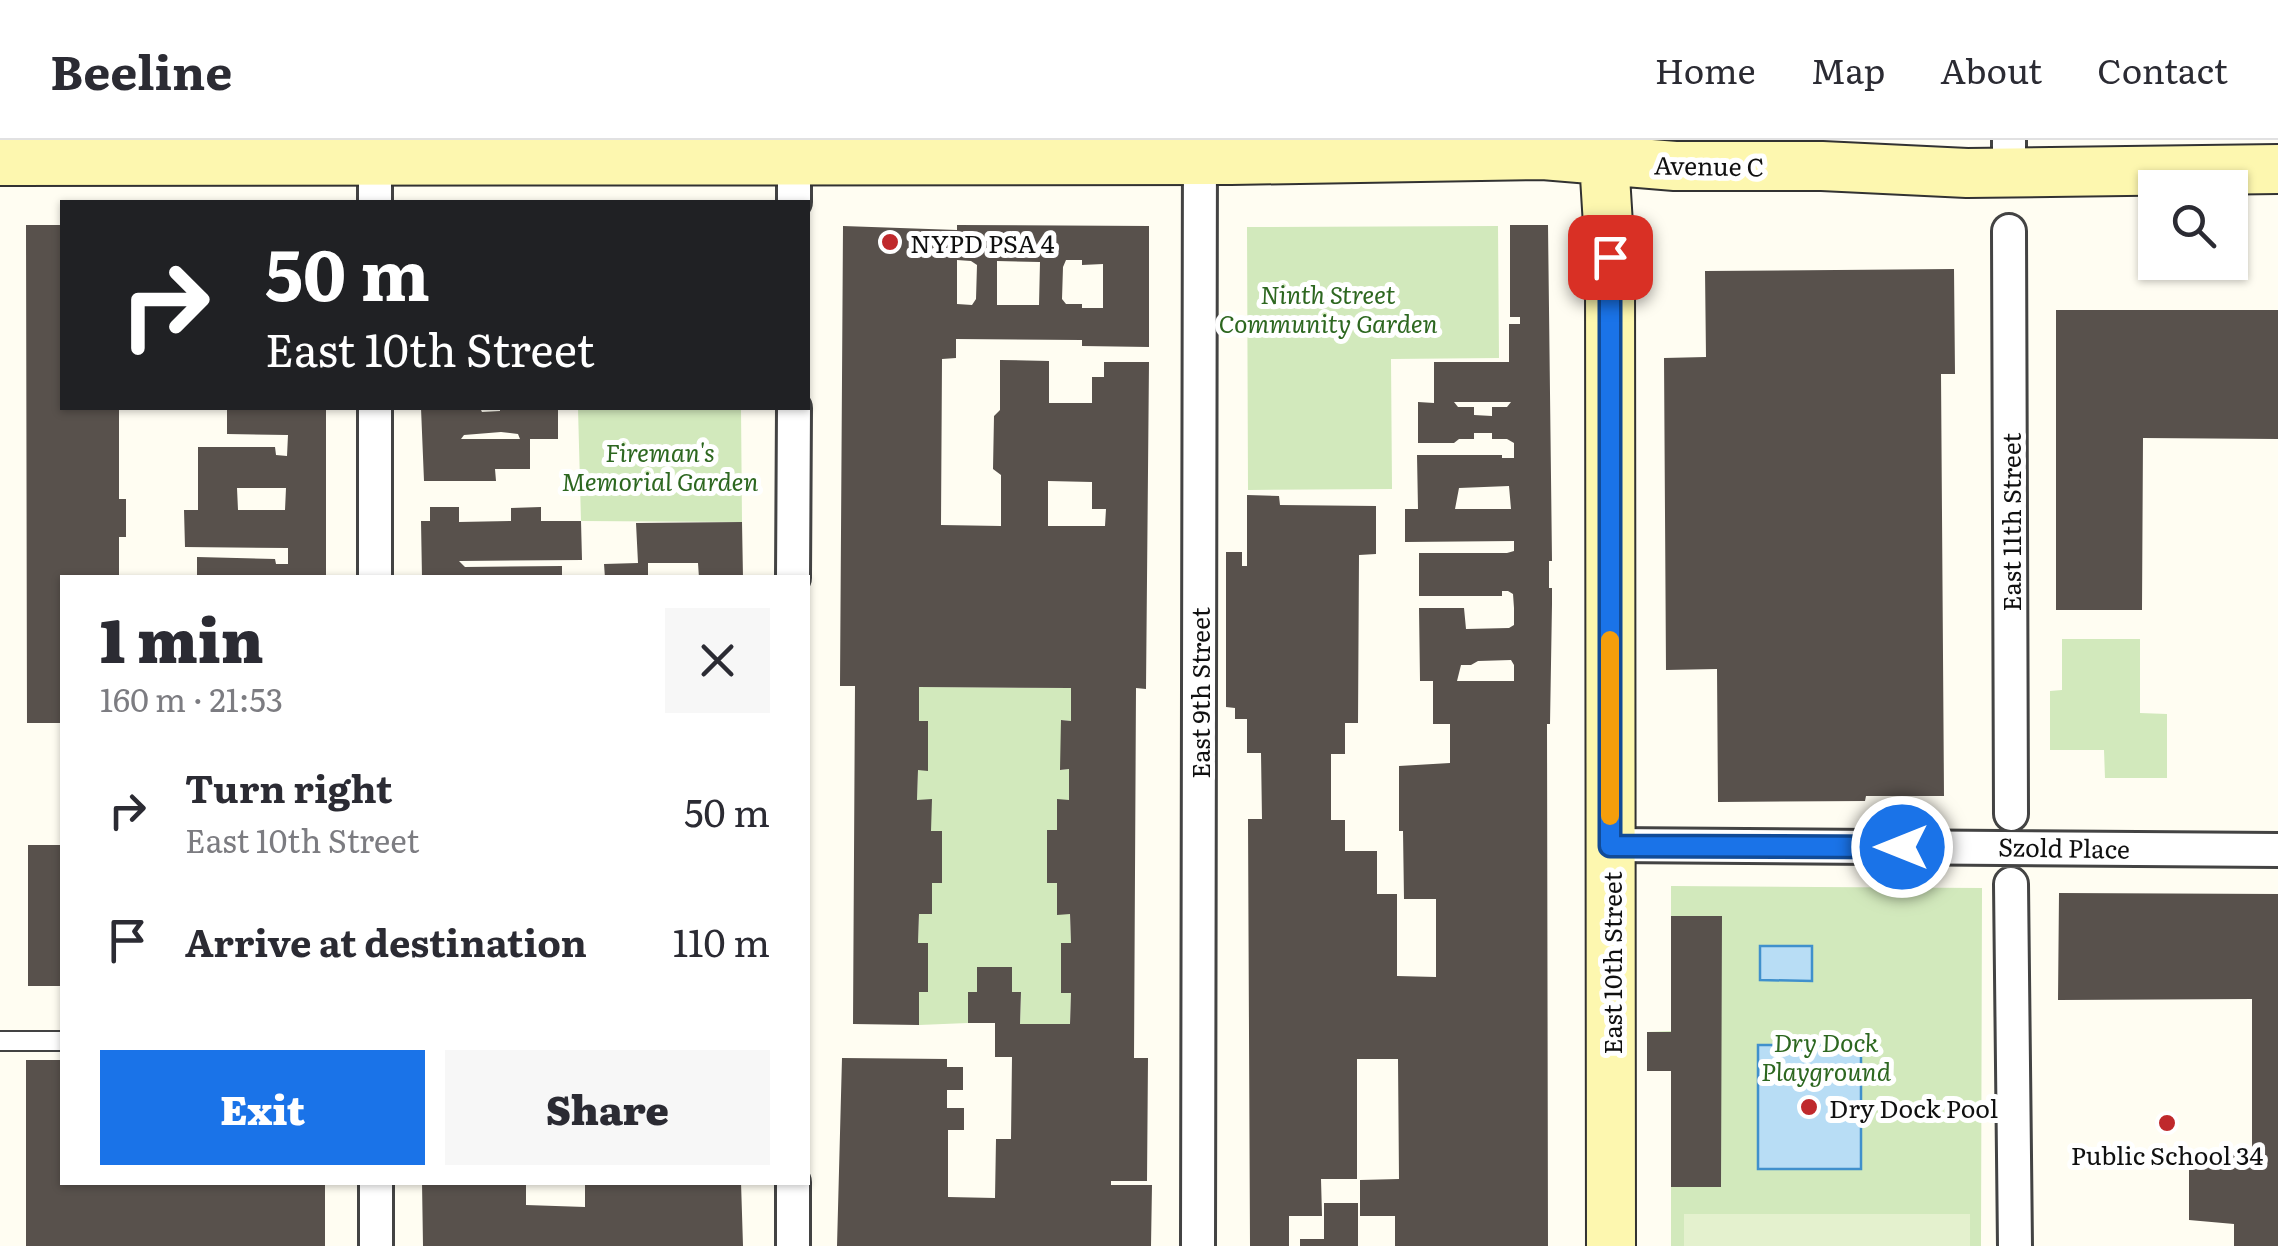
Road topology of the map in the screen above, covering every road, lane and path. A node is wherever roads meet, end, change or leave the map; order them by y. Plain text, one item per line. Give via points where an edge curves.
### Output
1 (1200, 150) edge
2 (1603, 150) edge
3 (2009, 156) edge
4 (0, 161) edge
5 (375, 168) edge
6 (794, 168) edge
7 (2278, 169) edge
8 (2009, 231) dead end
9 (375, 410) edge
10 (794, 410) edge
11 (375, 575) edge
12 (793, 575) edge
13 (2010, 814) dead end
14 (1610, 846) junction
15 (2278, 850) edge
16 (2011, 884) dead end
17 (0, 1041) edge
18 (60, 1041) edge
19 (376, 1185) edge
20 (793, 1185) edge
21 (376, 1246) edge
22 (793, 1246) edge
23 (1198, 1246) edge
24 (1610, 1246) edge
25 (2015, 1246) edge

1 - 2 main road, Avenue C
1 - 6 main road, Avenue C
1 - 23 street, East 9th Street
2 - 3 main road, Avenue C via 1674,166
2 - 14 main road, East 10th Street via 1610,257
3 - 7 main road, Avenue C
4 - 5 main road, Avenue C
5 - 6 main road, Avenue C
8 - 13 street, East 11th Street
9 - 11 street
10 - 12 street
14 - 15 street, Szold Place
14 - 24 main road, East 10th Street
16 - 25 street
17 - 18 lane
19 - 21 street
20 - 22 street

